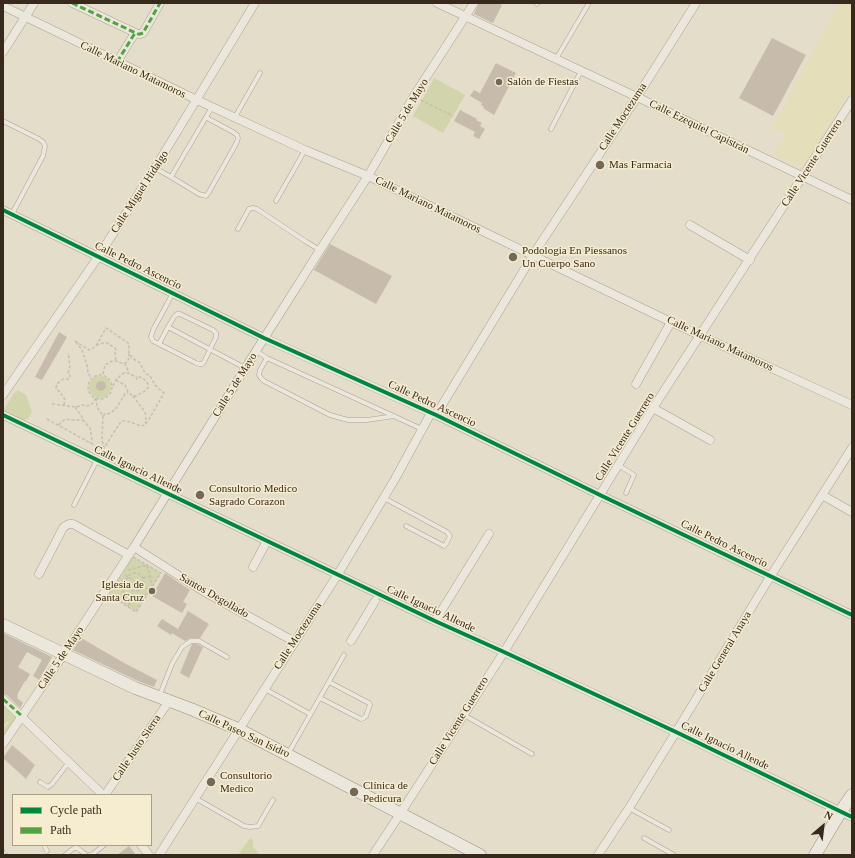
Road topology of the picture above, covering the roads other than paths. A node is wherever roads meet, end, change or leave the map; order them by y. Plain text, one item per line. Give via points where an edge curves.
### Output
1 (34, 3) edge
2 (73, 3) edge
3 (160, 3) edge
4 (255, 3) edge
5 (437, 3) edge
6 (474, 3) edge
7 (589, 3) edge
8 (696, 3) edge
9 (3, 6) edge
10 (25, 17) junction
11 (465, 17) junction
12 (138, 33) junction
13 (3, 52) edge
14 (556, 59) junction
15 (117, 62) junction
16 (582, 70) junction
17 (260, 73) dead end
18 (637, 97) junction
19 (197, 100) junction
20 (852, 100) edge
21 (213, 107) junction
22 (235, 117) junction
23 (207, 118) junction
24 (3, 121) edge
25 (551, 129) dead end
26 (305, 150) junction
27 (155, 168) junction
28 (368, 176) junction
29 (171, 177) junction
30 (803, 177) junction
31 (852, 200) edge
32 (276, 201) dead end
33 (3, 210) edge
34 (12, 215) junction
35 (690, 225) dead end
36 (238, 228) dead end
37 (320, 250) junction
38 (533, 255) junction
39 (98, 257) junction
40 (750, 260) junction
41 (173, 293) junction
42 (672, 322) junction
43 (168, 327) junction
44 (701, 335) junction
45 (264, 338) junction
46 (159, 344) junction
47 (210, 350) junction
48 (256, 351) junction
49 (267, 358) junction
50 (245, 368) junction
51 (636, 384) dead end
52 (3, 395) edge
53 (852, 405) edge
54 (653, 408) junction
55 (434, 414) junction
56 (3, 415) edge
57 (394, 416) junction
58 (422, 429) junction
59 (710, 440) dead end
60 (852, 448) edge
61 (96, 460) junction
62 (618, 466) junction
63 (626, 493) dead end
64 (168, 494) junction
65 (600, 495) junction
66 (822, 495) junction
67 (384, 497) junction
68 (74, 505) dead end
69 (852, 512) edge
70 (406, 526) dead end
71 (489, 534) dead end
72 (267, 541) junction
73 (134, 547) junction
74 (129, 555) junction
75 (252, 567) dead end
76 (39, 574) dead end
77 (338, 574) junction
78 (770, 577) junction
79 (377, 598) junction
80 (852, 615) edge
81 (435, 621) junction
82 (3, 625) edge
83 (351, 641) dead end
84 (295, 642) junction
85 (504, 652) junction
86 (64, 654) junction
87 (344, 655) dead end
88 (227, 656) dead end
89 (329, 682) junction
90 (264, 688) junction
91 (320, 698) junction
92 (3, 699) edge
93 (164, 699) junction
94 (310, 714) junction
95 (463, 715) junction
96 (22, 716) junction
97 (238, 730) junction
98 (676, 732) junction
99 (3, 744) edge
100 (532, 754) dead end
101 (288, 755) junction
102 (69, 762) junction
103 (40, 782) dead end
104 (101, 794) edge
105 (852, 795) edge
106 (195, 798) junction
107 (273, 800) dead end
108 (629, 808) junction
109 (400, 814) junction
110 (846, 814) edge
111 (669, 830) dead end
112 (644, 838) dead end
113 (44, 846) edge
114 (103, 846) edge
115 (143, 846) edge
116 (47, 851) dead end
117 (65, 855) edge
118 (86, 855) edge
119 (89, 855) edge
120 (149, 855) edge
121 (159, 855) edge
122 (373, 855) edge
123 (480, 855) edge
124 (598, 855) edge
125 (674, 855) edge
126 (815, 855) edge

1 - 10 street
2 - 12 street
3 - 12 street
4 - 19 street, Calle Miguel Hidalgo
5 - 11 street, Calle Ezequiel Capistrán
6 - 11 street, Calle 5 de Mayo
7 - 14 lane
8 - 18 street, Calle Moctezuma
9 - 10 street, Calle Mariano Matamoros
10 - 13 street
10 - 15 street, Calle Mariano Matamoros
11 - 14 street, Calle Ezequiel Capistrán
11 - 28 street, Calle 5 de Mayo via 414,96
12 - 15 street
14 - 16 street, Calle Ezequiel Capistrán
15 - 19 street, Calle Mariano Matamoros
16 - 18 street, Calle Ezequiel Capistrán
16 - 25 lane
17 - 22 lane
18 - 30 street, Calle Ezequiel Capistrán
18 - 38 street, Calle Moctezuma
19 - 21 street, Calle Mariano Matamoros
19 - 27 street, Calle Miguel Hidalgo
20 - 30 street, Calle Vicente Guerrero
21 - 22 street, Calle Mariano Matamoros
21 - 23 lane
22 - 26 street, Calle Mariano Matamoros
23 - 29 lane
23 - 29 lane via 233,132 238,138 209,192 203,196
24 - 34 lane via 40,139 45,146 43,156
26 - 28 street, Calle Mariano Matamoros
26 - 32 lane
27 - 29 lane
27 - 39 street, Calle Miguel Hidalgo
28 - 37 street, Calle 5 de Mayo
28 - 38 street, Calle Mariano Matamoros
30 - 31 street, Calle Ezequiel Capistrán
30 - 40 street, Calle Vicente Guerrero
33 - 34 street, Calle Pedro Ascencio
34 - 39 street, Calle Pedro Ascencio
35 - 40 street
36 - 37 lane via 249,208 257,209
37 - 45 street, Calle 5 de Mayo
38 - 42 street, Calle Mariano Matamoros
38 - 55 street, Calle Moctezuma
39 - 41 street, Calle Pedro Ascencio
39 - 52 street, Calle Miguel Hidalgo
40 - 44 street, Calle Vicente Guerrero
41 - 45 street, Calle Pedro Ascencio
41 - 46 lane via 152,334 153,341
42 - 44 street, Calle Mariano Matamoros
42 - 51 street
43 - 46 lane
43 - 47 lane
43 - 47 lane via 174,317 180,314 213,330 216,337
44 - 53 street, Calle Mariano Matamoros
44 - 54 street, Calle Vicente Guerrero
45 - 48 street, Calle 5 de Mayo
45 - 55 street, Calle Pedro Ascencio
46 - 47 lane via 200,364 204,362
47 - 50 lane
48 - 49 lane
48 - 50 street, Calle 5 de Mayo
49 - 57 lane
49 - 57 lane via 259,375 264,381 330,415 348,420
50 - 64 street, Calle 5 de Mayo
54 - 59 street
54 - 62 street, Calle Vicente Guerrero
55 - 58 street, Calle Moctezuma
55 - 65 street, Calle Pedro Ascencio
56 - 61 street, Calle Ignacio Allende
57 - 58 lane
58 - 67 street, Calle Moctezuma
60 - 66 street, Calle General Anaya
61 - 64 street, Calle Ignacio Allende
61 - 68 lane
62 - 63 lane via 634,475
62 - 65 street, Calle Vicente Guerrero
64 - 72 street, Calle Ignacio Allende
64 - 73 street, Calle 5 de Mayo
65 - 78 street, Calle Pedro Ascencio
65 - 85 street, Calle Vicente Guerrero
66 - 69 street
66 - 78 street, Calle General Anaya
67 - 70 lane via 450,536 444,546
67 - 77 street, Calle Moctezuma
71 - 81 street
72 - 75 street
72 - 77 street, Calle Ignacio Allende
73 - 74 street, Calle 5 de Mayo
73 - 84 street, Santos Degollado via 203,591
74 - 76 street via 69,524 63,528
74 - 86 street, Calle 5 de Mayo
77 - 79 street, Calle Ignacio Allende
77 - 84 street, Calle Moctezuma
78 - 80 street, Calle Pedro Ascencio
78 - 98 street, Calle General Anaya
79 - 81 street, Calle Ignacio Allende
79 - 83 street
81 - 85 street, Calle Ignacio Allende
82 - 86 main road, Calle Paseo San Isidro
84 - 90 street, Calle Moctezuma
85 - 95 street, Calle Vicente Guerrero
85 - 98 street, Calle Ignacio Allende
86 - 93 main road, Calle Paseo San Isidro
86 - 96 street, Calle 5 de Mayo
87 - 89 lane
88 - 93 lane via 200,641 191,641 182,647 172,664
89 - 91 lane
89 - 91 lane via 369,702 366,716 361,719
90 - 94 lane
90 - 97 street, Calle Moctezuma
91 - 94 lane
92 - 96 street
93 - 97 main road, Calle Paseo San Isidro
93 - 104 street, Calle Justo Sierra
94 - 101 lane
95 - 100 lane
95 - 109 street, Calle Vicente Guerrero
96 - 99 street, Calle 5 de Mayo
96 - 102 street
97 - 101 main road, Calle Paseo San Isidro
97 - 106 street, Calle Moctezuma
98 - 108 street, Calle General Anaya
98 - 110 street, Calle Ignacio Allende
101 - 109 main road, Calle Paseo San Isidro
102 - 103 lane via 48,787
102 - 104 street
105 - 110 main road
106 - 107 lane via 250,827 258,826
106 - 121 street, Calle Moctezuma
108 - 111 lane
108 - 124 street, Calle General Anaya
109 - 122 street, Calle Vicente Guerrero
109 - 123 main road, Calle Paseo San Isidro
110 - 126 main road
112 - 125 lane
113 - 116 lane
114 - 119 lane
115 - 120 street
117 - 118 lane via 74,848

